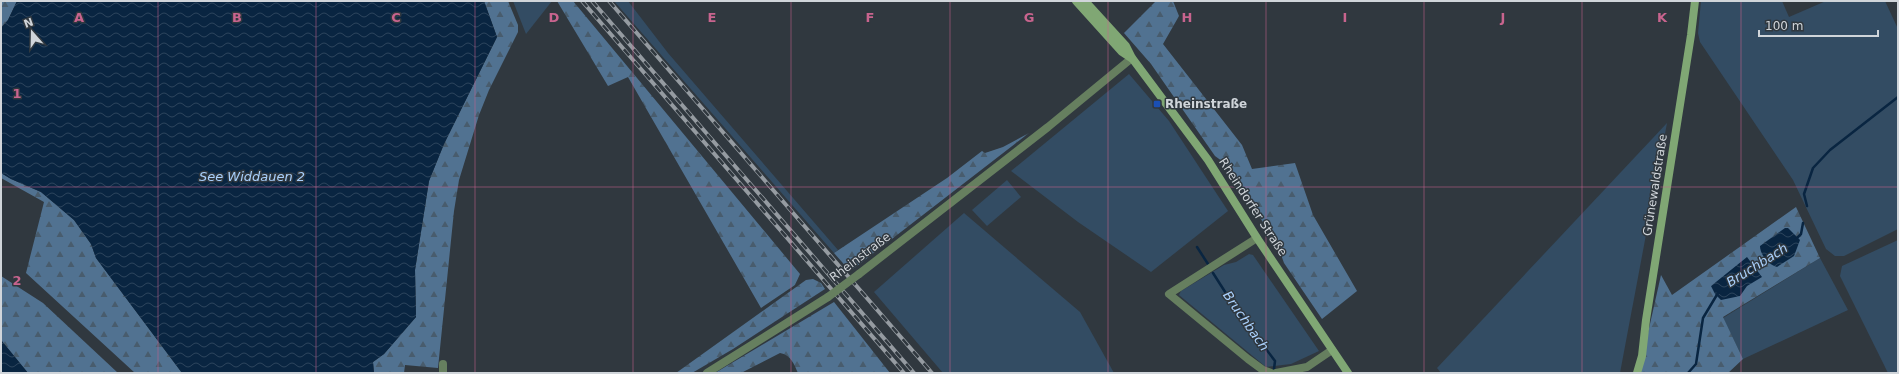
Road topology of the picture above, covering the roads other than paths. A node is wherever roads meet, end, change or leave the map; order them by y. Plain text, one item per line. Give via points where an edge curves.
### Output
1 (1076, 1) edge
2 (1085, 1) edge
3 (1695, 1) edge
4 (1132, 58) junction
5 (1257, 238) junction
6 (1332, 350) junction
7 (443, 364) dead end
8 (443, 373) edge
9 (707, 373) edge
10 (1271, 373) edge
11 (1276, 373) edge
12 (1348, 373) edge
13 (1638, 373) edge

1 - 4 main road, Rheindorfer Straße via 1122,52
2 - 4 main road, Rheindorfer Straße via 1126,46
3 - 13 main road, Grünewaldstraße
4 - 5 main road, Rheindorfer Straße via 1204,154
4 - 9 street, Rheinstraße, bridge via 1048,127 828,297
5 - 6 main road, Rheindorfer Straße
5 - 10 street via 1169,294 1248,359
6 - 11 street via 1307,367
6 - 12 main road, Rheindorfer Straße
7 - 8 street

